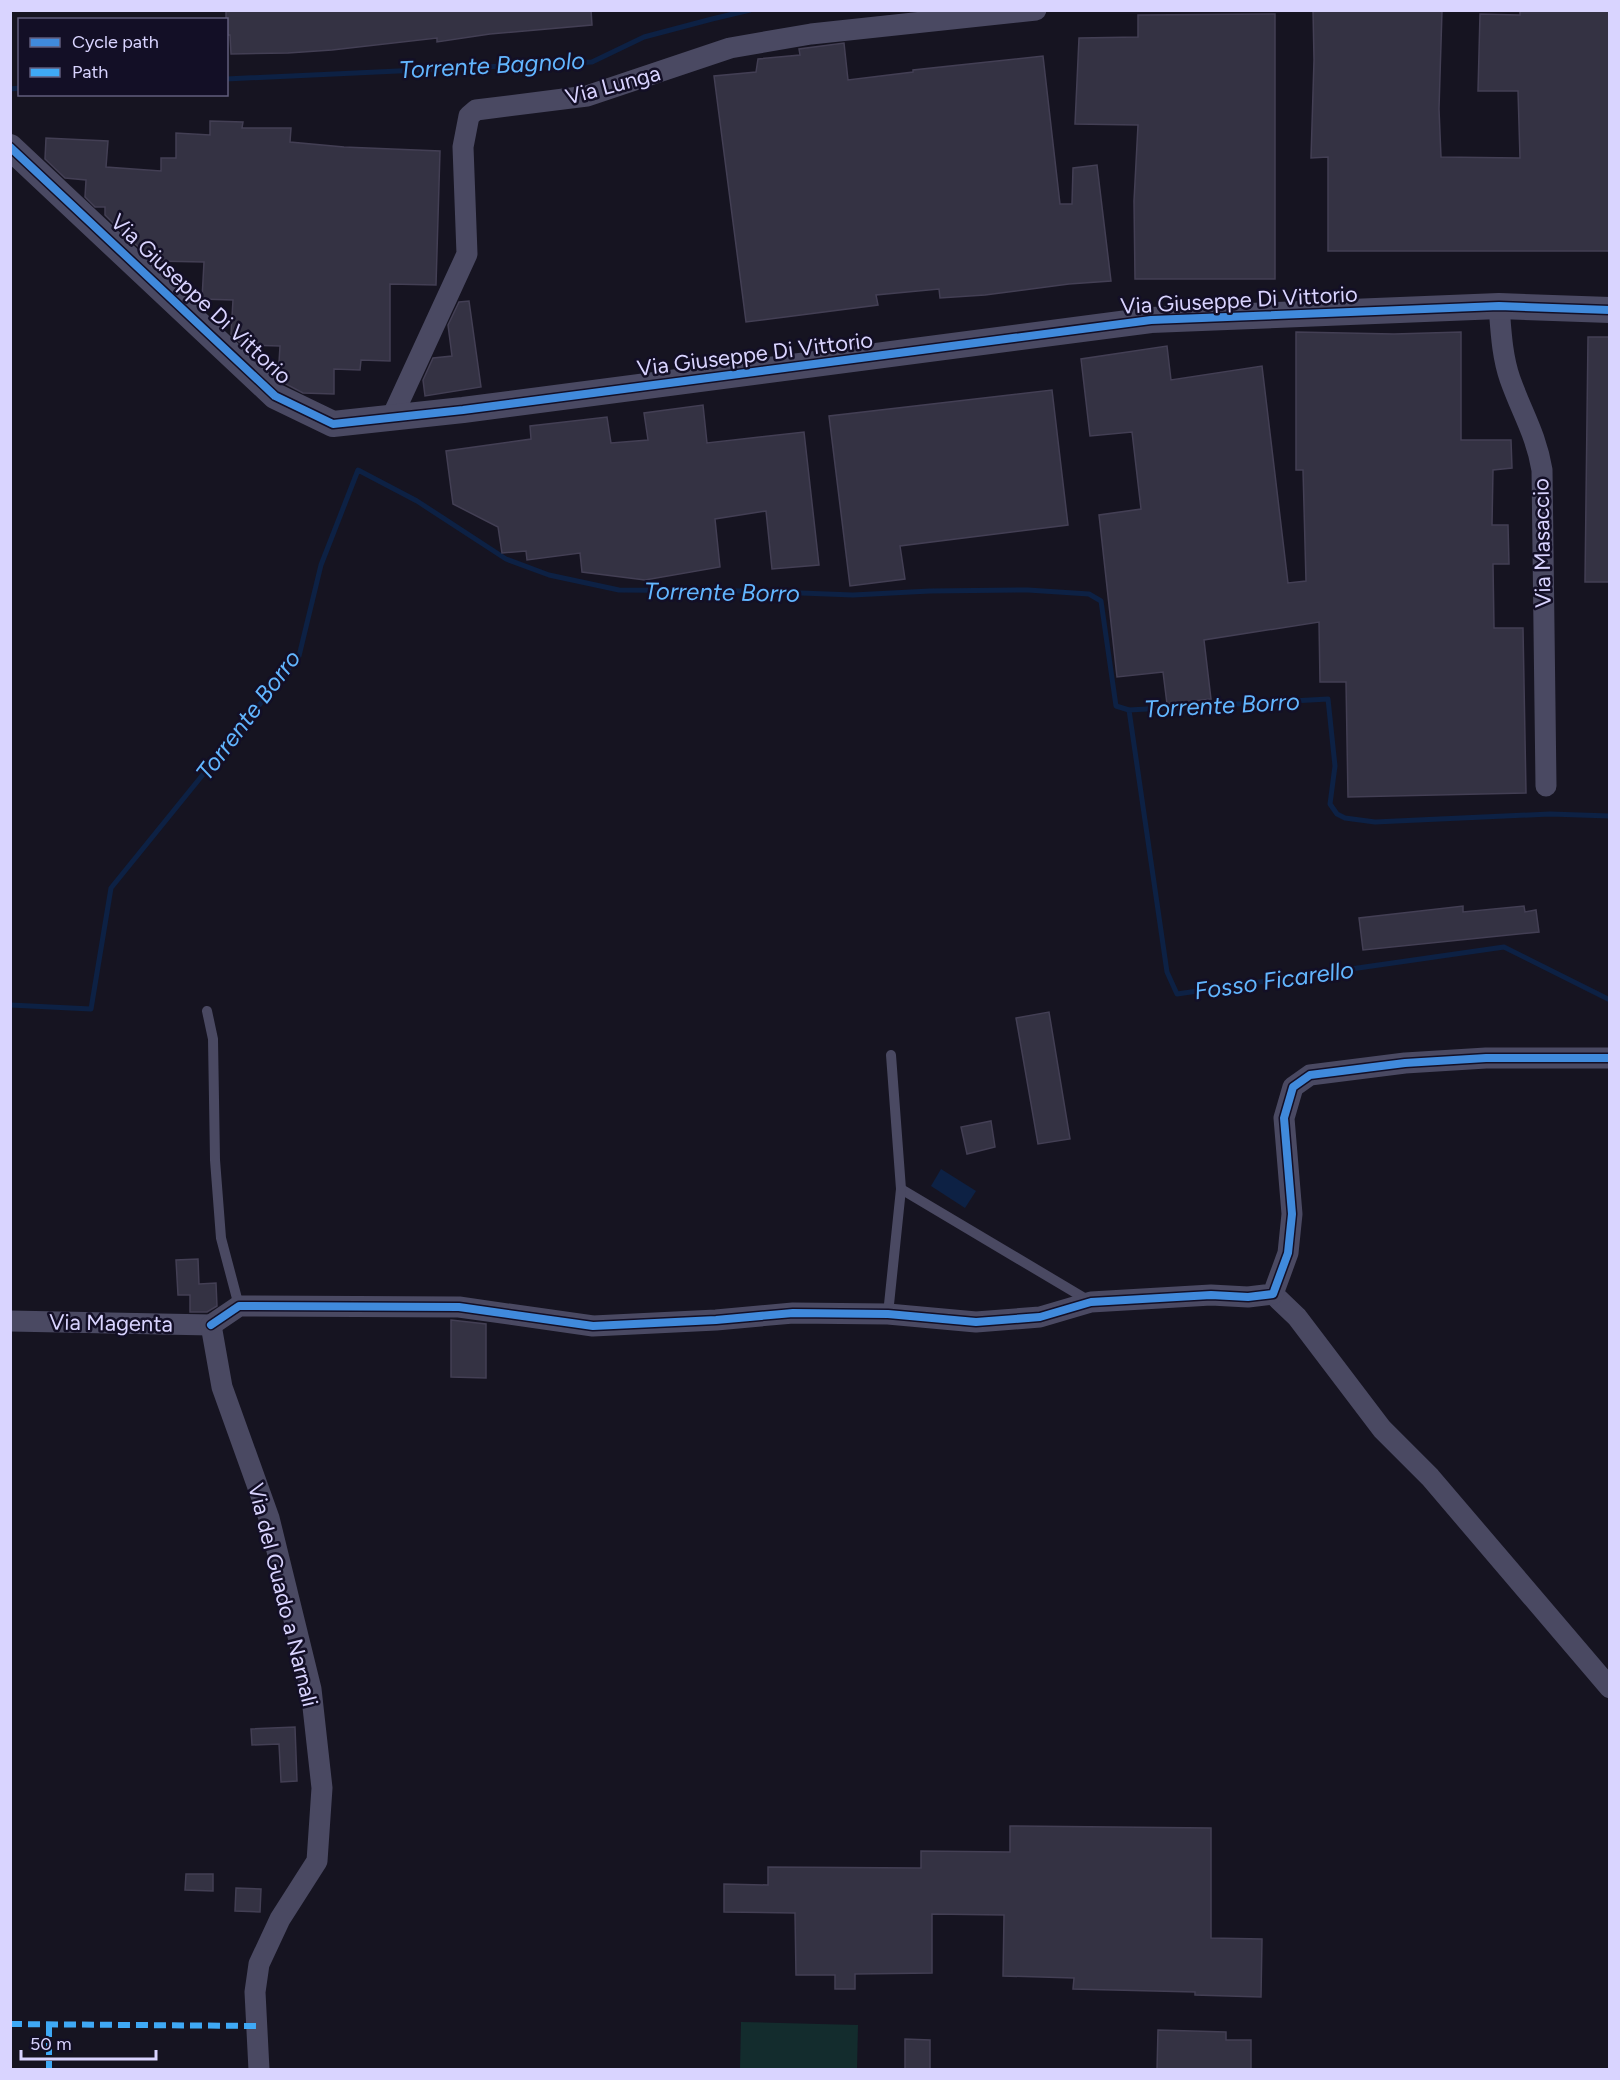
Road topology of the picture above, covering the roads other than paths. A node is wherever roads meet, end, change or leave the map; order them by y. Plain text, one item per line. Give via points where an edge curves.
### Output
1 (1036, 10) edge
2 (10, 147) edge
3 (1499, 306) junction
4 (1610, 310) edge
5 (393, 417) junction
6 (1546, 786) dead end
7 (207, 1011) dead end
8 (891, 1055) dead end
9 (1610, 1058) edge
10 (901, 1189) junction
11 (1274, 1294) junction
12 (1091, 1302) junction
13 (239, 1306) junction
14 (888, 1314) junction
15 (10, 1321) edge
16 (211, 1325) junction
17 (1610, 1688) edge
18 (259, 2070) edge

1 - 5 street, Via Lunga via 811,34 730,48 587,96 476,110 469,116 463,147 466,254
2 - 5 street, Via Giuseppe Di Vittorio via 275,396 333,424
3 - 4 street, Via Giuseppe Di Vittorio
3 - 5 street, Via Giuseppe Di Vittorio via 1151,320
3 - 6 street, Via Masaccio via 1510,377 1531,426 1542,470
7 - 13 lane via 213,1039 221,1238
8 - 10 lane
9 - 11 street via 1486,1058 1310,1075 1293,1087 1284,1118 1292,1214 1288,1253
10 - 12 lane
10 - 14 lane
11 - 12 street
11 - 17 street via 1297,1317 1382,1429 1430,1477
12 - 14 street via 1040,1317 987,1321
13 - 14 street via 459,1307 593,1326 793,1314
13 - 16 street
15 - 16 street, Via Magenta
16 - 18 street, Via del Guado a Narnali via 222,1387 269,1518 311,1689 322,1788 317,1861 280,1919 259,1964 255,2001

